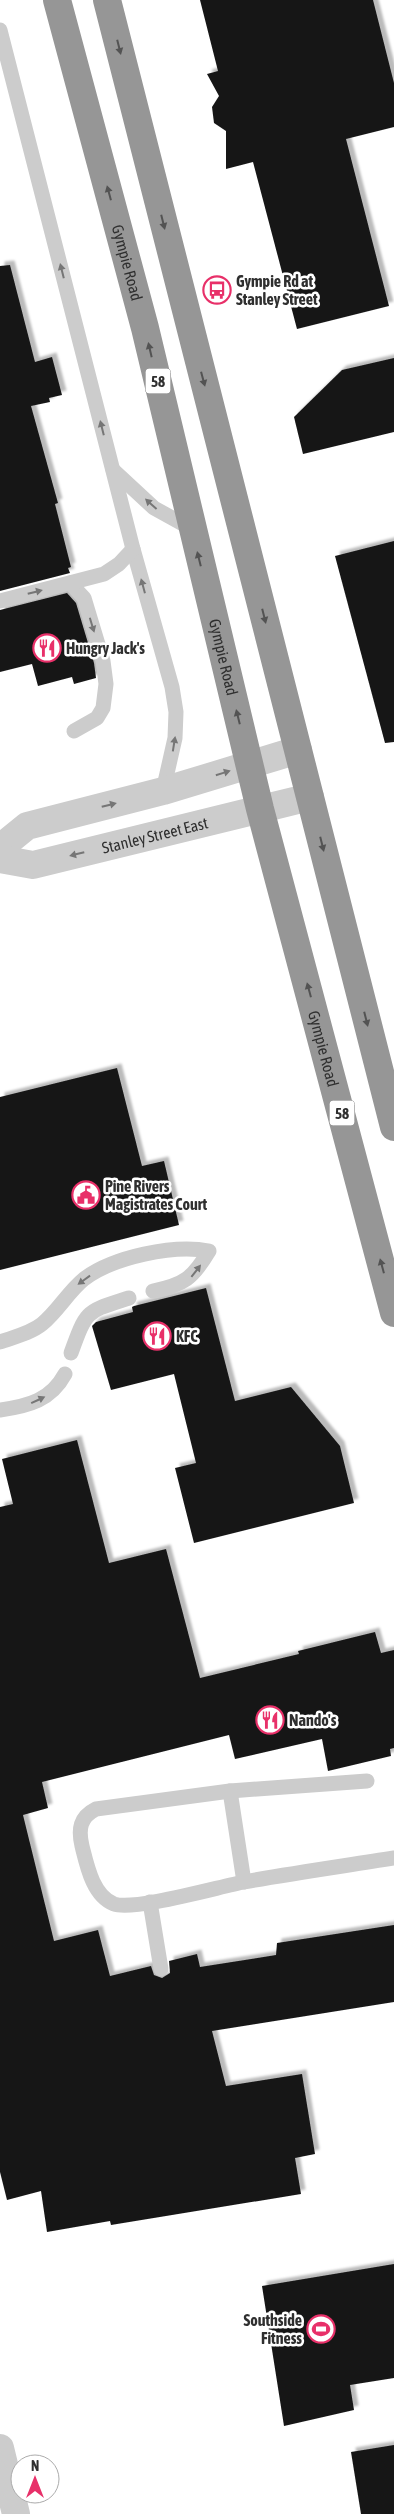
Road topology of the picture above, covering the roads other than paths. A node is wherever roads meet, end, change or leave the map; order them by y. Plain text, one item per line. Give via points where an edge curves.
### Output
1 (56, 0) edge
2 (107, 0) edge
3 (0, 30) edge
4 (113, 470) junction
5 (192, 529) junction
6 (133, 549) junction
7 (70, 583) junction
8 (0, 601) edge
9 (74, 731) dead end
10 (298, 750) junction
11 (250, 765) junction
12 (163, 791) junction
13 (310, 797) junction
14 (260, 810) junction
15 (0, 848) edge
16 (0, 859) edge
17 (394, 1127) edge
18 (153, 1291) dead end
19 (129, 1298) dead end
20 (394, 1313) edge
21 (0, 1342) edge
22 (71, 1353) dead end
23 (66, 1374) dead end
24 (0, 1410) edge
25 (367, 1782) dead end
26 (230, 1791) junction
27 (394, 1858) edge
28 (244, 1882) junction
29 (150, 1902) junction
30 (161, 1969) dead end
31 (0, 2448) edge
32 (16, 2514) edge

5 -> 1 highway, Gympie Road / 58 via 145,328
2 -> 10 highway
4 -> 3 lane
5 -> 4 lane via 154,508
4 - 6 lane
11 -> 5 highway, Gympie Road / 58
6 - 7 lane via 104,574
12 -> 6 lane via 175,738 176,712 172,687
8 -> 7 lane
7 -> 9 lane via 84,598 106,684 97,718
10 - 11 street
10 - 13 highway
12 -> 11 street
11 - 14 highway, Gympie Road / 58
15 -> 12 street via 27,826
13 - 14 street, Stanley Street East
13 -> 17 highway
14 -> 16 street, Stanley Street East via 33,865
20 -> 14 highway, Gympie Road / 58
18 -> 21 lane via 190,1278 209,1252 180,1248 127,1258 86,1278 42,1325
19 - 22 lane via 98,1308 86,1316
24 -> 23 lane via 29,1404 46,1396 58,1388
25 - 26 lane
26 - 28 lane
26 - 29 lane via 96,1809 82,1820 80,1829 90,1876 102,1897 124,1906
27 - 28 lane
28 - 29 lane
29 - 30 lane
31 - 32 street

